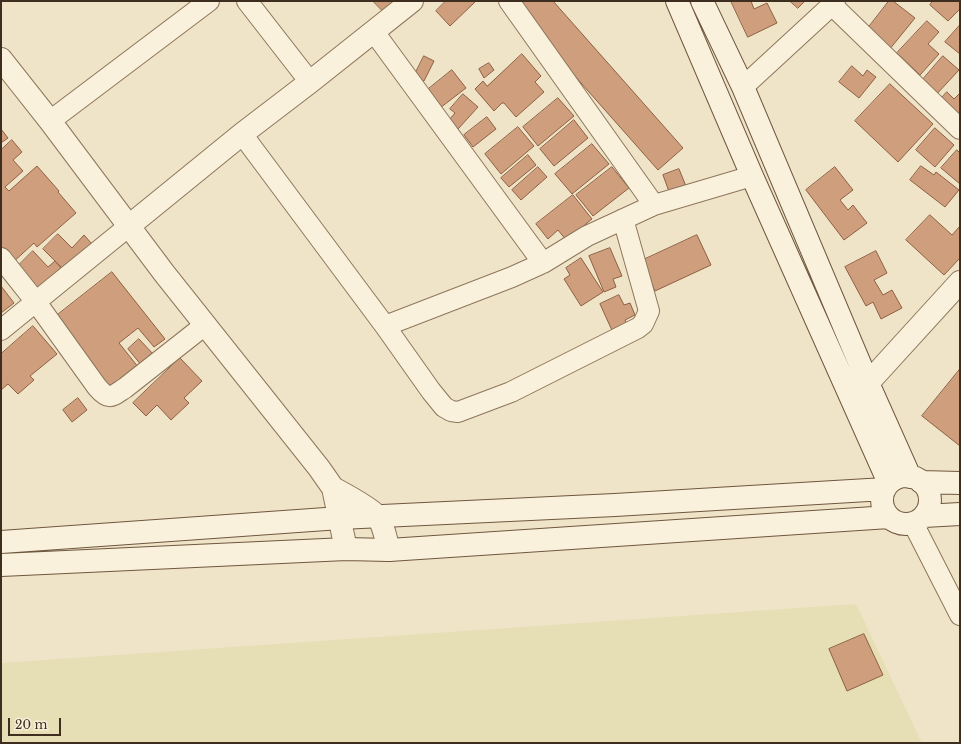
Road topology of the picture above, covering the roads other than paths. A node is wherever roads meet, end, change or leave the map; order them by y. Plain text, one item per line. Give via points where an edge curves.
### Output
1 (209, 1) edge
2 (247, 1) edge
3 (412, 1) edge
4 (509, 1) edge
5 (677, 1) edge
6 (702, 1) edge
7 (833, 3) edge
8 (374, 32) junction
9 (1, 59) edge
10 (310, 82) junction
11 (743, 87) junction
12 (50, 121) junction
13 (960, 129) edge
14 (242, 134) junction
15 (752, 176) junction
16 (654, 205) junction
17 (623, 219) junction
18 (129, 226) junction
19 (1, 258) edge
20 (543, 262) junction
21 (960, 282) edge
22 (36, 302) junction
23 (205, 325) junction
24 (385, 326) junction
25 (1, 330) edge
26 (868, 383) junction
27 (916, 479) junction
28 (960, 483) edge
29 (887, 486) junction
30 (333, 488) junction
31 (960, 514) edge
32 (378, 517) junction
33 (889, 517) junction
34 (340, 518) junction
35 (918, 520) junction
36 (1, 542) edge
37 (346, 549) junction
38 (389, 550) junction
39 (1, 565) edge
40 (960, 615) edge

1 - 12 street
2 - 10 street
3 - 8 main road
4 - 16 street
5 - 15 main road
6 - 11 main road
7 - 11 street
7 - 13 street
8 - 10 main road
8 - 20 street
9 - 12 main road
10 - 14 main road
11 - 26 main road
12 - 18 main road
14 - 18 main road
14 - 24 street
15 - 16 street
15 - 29 main road
16 - 17 street
17 - 20 street via 587,236
17 - 24 street via 649,311 643,324 511,392 458,412 451,411 431,391
18 - 22 street
18 - 23 main road
19 - 22 street
20 - 24 street via 512,277
21 - 26 main road
22 - 23 street via 97,387 106,396 111,397
22 - 25 street
23 - 30 main road
26 - 27 main road
27 - 28 main road
27 - 29 main road via 903,476
27 - 35 main road via 926,488 930,502 928,510
29 - 32 main road via 615,505
29 - 33 main road via 882,496 882,504
30 - 32 main road
30 - 34 main road
31 - 35 main road
32 - 34 main road
32 - 38 main road
33 - 35 main road via 904,524
33 - 38 main road
34 - 36 main road
34 - 37 main road
35 - 40 street
37 - 38 main road
37 - 39 main road

